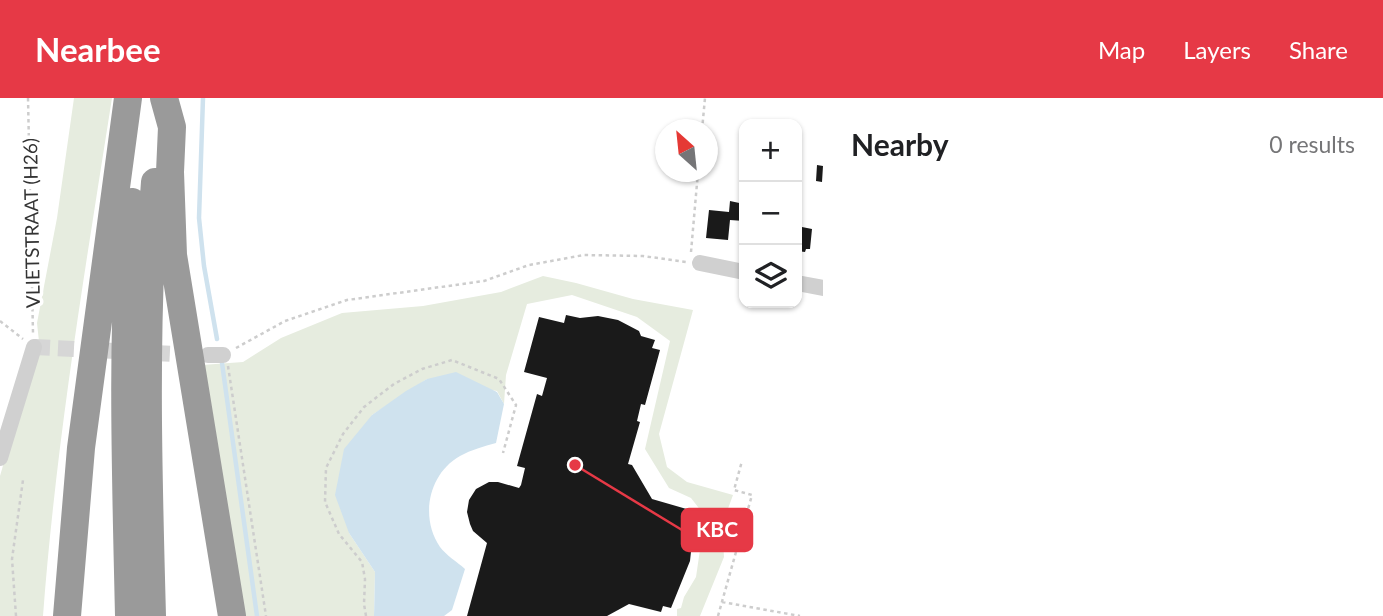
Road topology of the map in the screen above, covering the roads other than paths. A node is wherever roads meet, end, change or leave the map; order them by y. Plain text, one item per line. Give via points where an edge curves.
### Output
1 (128, 98) edge
2 (141, 98) edge
3 (162, 98) edge
4 (695, 263) road end
5 (739, 271) edge
6 (802, 284) edge
7 (823, 288) edge
8 (34, 347) road end
9 (0, 458) edge
10 (67, 616) edge
11 (129, 616) edge
12 (152, 616) edge
13 (232, 616) edge

1 - 10 highway via 81,448
2 - 11 highway via 128,261 125,443
3 - 12 highway via 150,247
3 - 13 highway via 172,127 173,255
4 - 5 street
6 - 7 street
8 - 9 street

